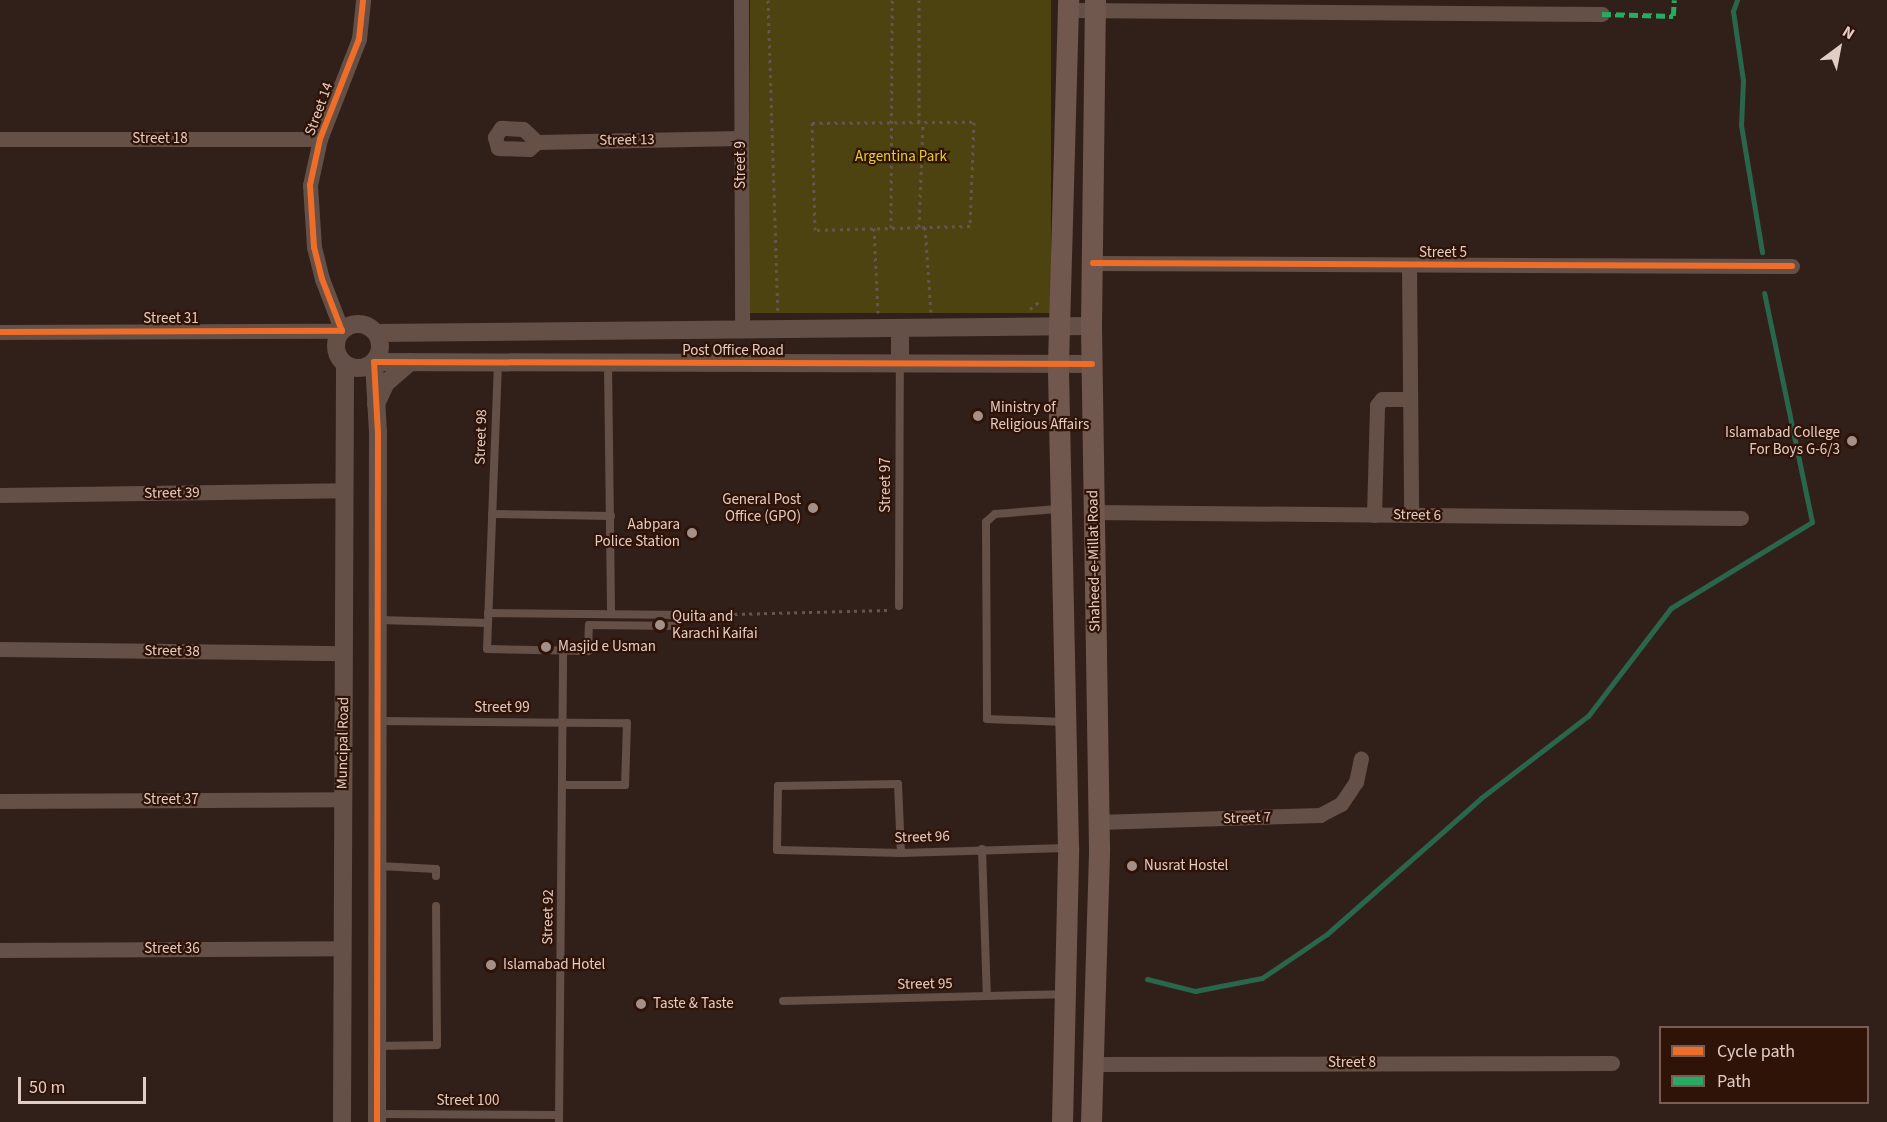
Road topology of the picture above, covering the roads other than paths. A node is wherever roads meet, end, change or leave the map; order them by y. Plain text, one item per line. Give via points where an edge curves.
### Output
1 (363, 0) edge
2 (741, 0) edge
3 (1095, 4) edge
4 (1069, 5) edge
5 (1473, 6) edge
6 (1514, 7) edge
7 (1602, 14) dead end
8 (741, 138) junction
9 (0, 139) edge
10 (320, 139) junction
11 (537, 142) junction
12 (1093, 263) junction
13 (1409, 265) junction
14 (1792, 266) dead end
15 (1059, 327) junction
16 (1091, 327) junction
17 (900, 328) junction
18 (742, 329) junction
19 (342, 331) junction
20 (0, 332) edge
21 (375, 333) junction
22 (498, 361) junction
23 (374, 362) junction
24 (410, 362) junction
25 (608, 363) junction
26 (900, 363) junction
27 (345, 364) junction
28 (1058, 364) junction
29 (1092, 364) junction
30 (1410, 399) junction
31 (376, 404) junction
32 (344, 490) junction
33 (0, 495) edge
34 (1064, 508) junction
35 (1094, 512) junction
36 (492, 514) junction
37 (1374, 515) junction
38 (1411, 515) junction
39 (611, 516) junction
40 (1741, 518) dead end
41 (899, 606) road end
42 (488, 614) junction
43 (611, 614) junction
44 (687, 615) road end
45 (378, 620) junction
46 (488, 622) junction
47 (680, 626) dead end
48 (0, 649) edge
49 (563, 650) junction
50 (345, 653) junction
51 (377, 721) junction
52 (561, 722) junction
53 (1064, 722) junction
54 (1361, 759) dead end
55 (563, 785) junction
56 (343, 799) junction
57 (0, 801) edge
58 (1098, 822) junction
59 (1068, 848) junction
60 (1099, 848) junction
61 (982, 849) junction
62 (901, 852) junction
63 (377, 866) junction
64 (436, 876) dead end
65 (436, 906) dead end
66 (343, 948) junction
67 (0, 950) edge
68 (1067, 994) junction
69 (987, 996) junction
70 (783, 1001) dead end
71 (377, 1046) junction
72 (1612, 1063) dead end
73 (1092, 1064) junction
74 (377, 1118) edge
75 (559, 1118) edge
76 (342, 1122) edge
77 (1062, 1122) edge
78 (1091, 1122) edge

1 - 10 street, Street 14 via 358,39
2 - 8 street, Street 9
3 - 4 street
3 - 5 street
3 - 12 main road, Shaheed-e-Millat Road
4 - 15 main road, Shaheed-e-Millat Road
5 - 6 street
6 - 7 street
8 - 11 street, Street 13
8 - 18 street, Street 9
9 - 10 street, Street 18
10 - 19 street, Street 14 via 310,185 314,247
11 - 11 street, Street 13 via 529,149 498,148 495,137 501,128 523,129
12 - 13 street, Street 5
12 - 16 main road, Shaheed-e-Millat Road
13 - 14 street, Street 5
13 - 30 street
15 - 16 street, Post Office Road
15 - 17 street, Post Office Road via 936,318
15 - 28 main road, Shaheed-e-Millat Road
16 - 29 main road, Shaheed-e-Millat Road
17 - 18 street, Post Office Road via 878,320
17 - 26 street
18 - 21 street, Post Office Road
19 - 20 street, Street 31
19 - 21 street via 363,325
19 - 27 street via 337,352
21 - 23 street via 380,351
22 - 24 street, Post Office Road
22 - 25 street, Post Office Road
22 - 36 lane, Street 98
23 - 24 street, Post Office Road
23 - 27 street via 357,368
23 - 31 street
24 - 31 street via 386,383
25 - 26 street, Post Office Road
25 - 39 lane
26 - 28 street, Post Office Road
26 - 41 lane, Street 97
27 - 32 street, Muncipal Road
28 - 29 street, Post Office Road
28 - 34 main road, Shaheed-e-Millat Road
29 - 35 main road, Shaheed-e-Millat Road
30 - 37 street via 1382,399 1377,405
30 - 38 street
31 - 45 street
32 - 33 street, Street 39
32 - 50 street, Muncipal Road
34 - 53 main road, Shaheed-e-Millat Road
34 - 53 lane via 995,514 986,522 987,719
35 - 37 street, Street 6
35 - 58 main road, Shaheed-e-Millat Road
36 - 39 lane
36 - 42 lane, Street 98
37 - 38 street, Street 6
38 - 40 street, Street 6
39 - 43 lane
42 - 43 lane
42 - 46 lane, Street 98
43 - 44 lane
45 - 46 lane
45 - 51 street
46 - 49 lane, Street 98 via 487,649
47 - 49 lane via 589,625 588,651
48 - 50 street, Street 38
49 - 52 lane, Street 92
50 - 56 street, Muncipal Road
51 - 52 lane, Street 99
51 - 63 street
52 - 55 lane, Street 92
52 - 55 lane, Street 99 via 627,723 625,785
53 - 59 main road, Shaheed-e-Millat Road
54 - 58 street, Street 7 via 1356,782 1341,804 1320,815
55 - 75 lane, Street 92
56 - 57 street, Street 37
56 - 66 street, Muncipal Road
58 - 60 main road, Shaheed-e-Millat Road
59 - 60 main road
59 - 61 lane, Street 96
59 - 68 main road, Shaheed-e-Millat Road
60 - 73 main road, Shaheed-e-Millat Road
61 - 62 lane, Street 96
61 - 69 lane
62 - 62 lane, Street 96 via 777,850 778,786 898,784
63 - 64 lane via 436,869
63 - 71 street
65 - 71 lane via 437,1045
66 - 67 street, Street 36
66 - 76 street, Muncipal Road
68 - 69 lane, Street 95
68 - 77 main road, Shaheed-e-Millat Road
69 - 70 lane, Street 95
71 - 74 street
72 - 73 street, Street 8
73 - 78 main road, Shaheed-e-Millat Road
74 - 75 lane, Street 100

